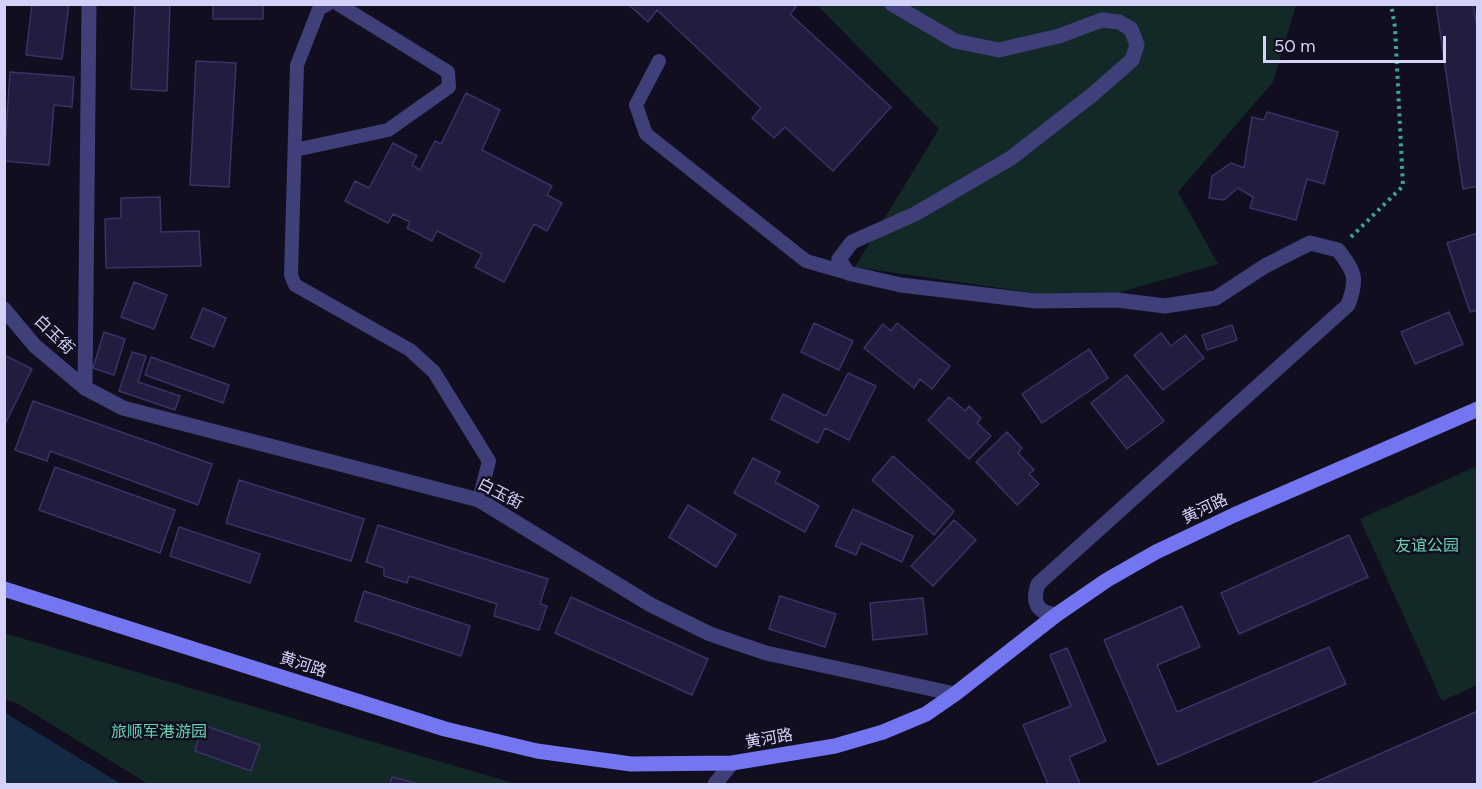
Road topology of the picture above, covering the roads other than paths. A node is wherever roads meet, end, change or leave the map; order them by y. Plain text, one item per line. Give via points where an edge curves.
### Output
1 (89, 4) edge
2 (328, 4) edge
3 (338, 4) edge
4 (892, 4) edge
5 (659, 61) dead end
6 (295, 150) junction
7 (848, 273) junction
8 (4, 309) edge
9 (85, 388) junction
10 (1478, 409) edge
11 (478, 500) junction
12 (4, 589) edge
13 (1056, 615) junction
14 (955, 694) junction
15 (732, 763) junction
16 (715, 784) edge

1 - 9 street
2 - 6 lane via 319,9 297,65
3 - 6 lane via 448,72 449,87 388,130
4 - 7 street via 955,41 999,50 1059,36 1102,20 1119,22 1131,29 1137,45 1132,60 1011,158 915,214 852,242 839,259
5 - 7 lane via 636,105 646,134 806,261
6 - 11 lane via 291,275 295,285 410,350 434,372 489,461
7 - 13 street via 901,285 1036,301 1117,300 1165,306 1216,298 1310,243 1338,250 1350,266 1355,286 1348,304 1038,584 1034,595 1037,606
8 - 9 street, 白玉街 via 35,346
9 - 11 street, 白玉街 via 123,408
10 - 13 main road, 黄河路 via 1156,552
11 - 14 street, 白玉街 via 651,605 710,634 766,653
12 - 15 main road, 黄河路 via 445,729 537,751 631,764
13 - 14 main road, 黄河路
14 - 15 main road, 黄河路 via 926,714 883,732 835,746
15 - 16 street

